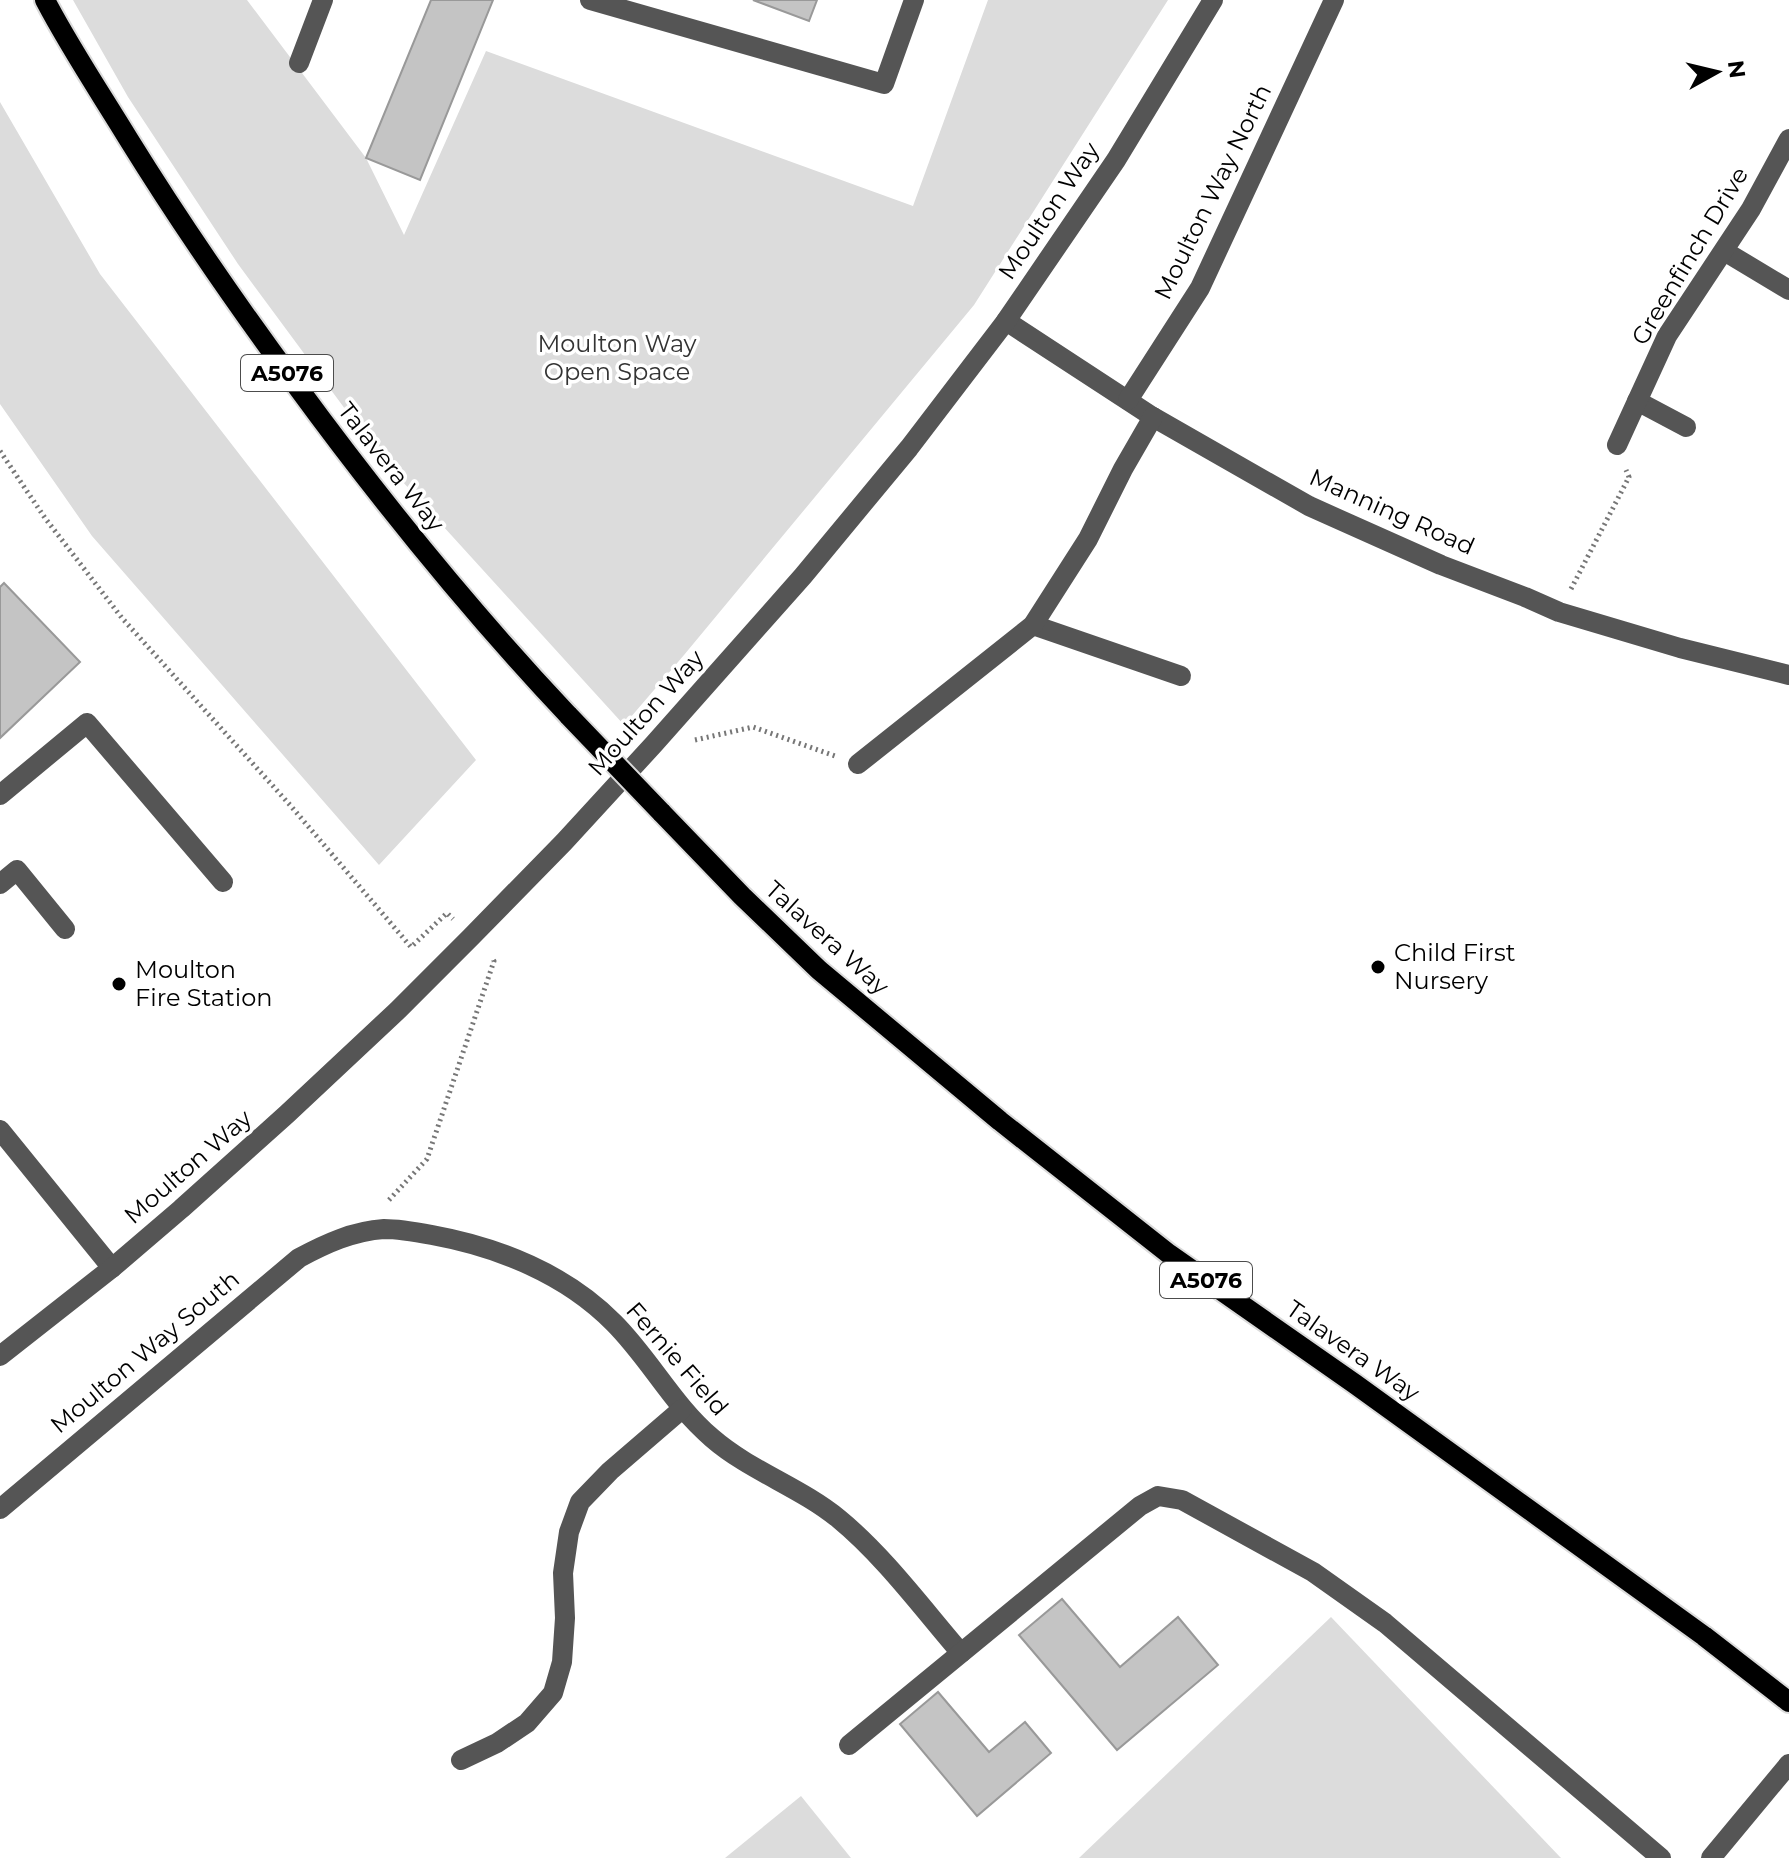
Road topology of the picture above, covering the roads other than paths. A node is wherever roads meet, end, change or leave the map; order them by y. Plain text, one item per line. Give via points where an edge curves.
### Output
1 (45, 0) edge
2 (323, 0) edge
3 (590, 0) edge
4 (914, 0) edge
5 (1213, 0) edge
6 (1334, 0) edge
7 (299, 63) dead end
8 (1789, 139) edge
9 (1724, 251) junction
10 (1789, 290) edge
11 (1006, 321) junction
12 (1128, 400) junction
13 (1637, 401) junction
14 (1153, 417) junction
15 (1686, 427) dead end
16 (1617, 445) road end
17 (1033, 625) junction
18 (1789, 675) edge
19 (1181, 676) dead end
20 (858, 764) road end
21 (0, 795) edge
22 (223, 882) dead end
23 (0, 884) edge
24 (65, 929) dead end
25 (0, 1130) edge
26 (328, 1242) joint
27 (112, 1268) junction
28 (0, 1356) edge
29 (682, 1409) junction
30 (2, 1502) edge
31 (961, 1653) junction
32 (1789, 1702) edge
33 (849, 1745) dead end
34 (461, 1760) dead end
35 (1789, 1764) edge
36 (1661, 1858) edge
37 (1711, 1858) edge

1 - 32 main road, Talavera Way / A5076, bridge via 166,199 361,473 503,646 742,896 819,970 1169,1254 1679,1617
2 - 7 street
3 - 4 street via 884,84
5 - 11 street, Moulton Way via 1116,160
6 - 12 street, Moulton Way North via 1200,288
8 - 9 street, Greenfinch Drive
9 - 10 street
9 - 13 street, Greenfinch Drive via 1667,336
11 - 12 street, Manning Road
11 - 27 street, Moulton Way via 803,576 564,842 397,1011
12 - 14 street, Manning Road
13 - 15 street
13 - 16 street, Greenfinch Drive
14 - 17 street via 1088,539
14 - 18 street, Manning Road via 1309,506 1441,565 1559,612
17 - 19 street
17 - 20 street
21 - 22 street via 87,723
23 - 24 street via 17,870
25 - 27 street
26 - 29 street, Fernie Field via 383,1229 415,1231 507,1255 549,1275 611,1320
26 - 30 street, Moulton Way South via 261,1288
27 - 28 street, Moulton Way
29 - 31 street, Fernie Field via 742,1461 838,1518
29 - 34 street via 580,1502 563,1573 562,1662 553,1693 527,1723
31 - 33 street
31 - 36 street via 1140,1506 1158,1496 1182,1500 1313,1572 1385,1623
35 - 37 street

